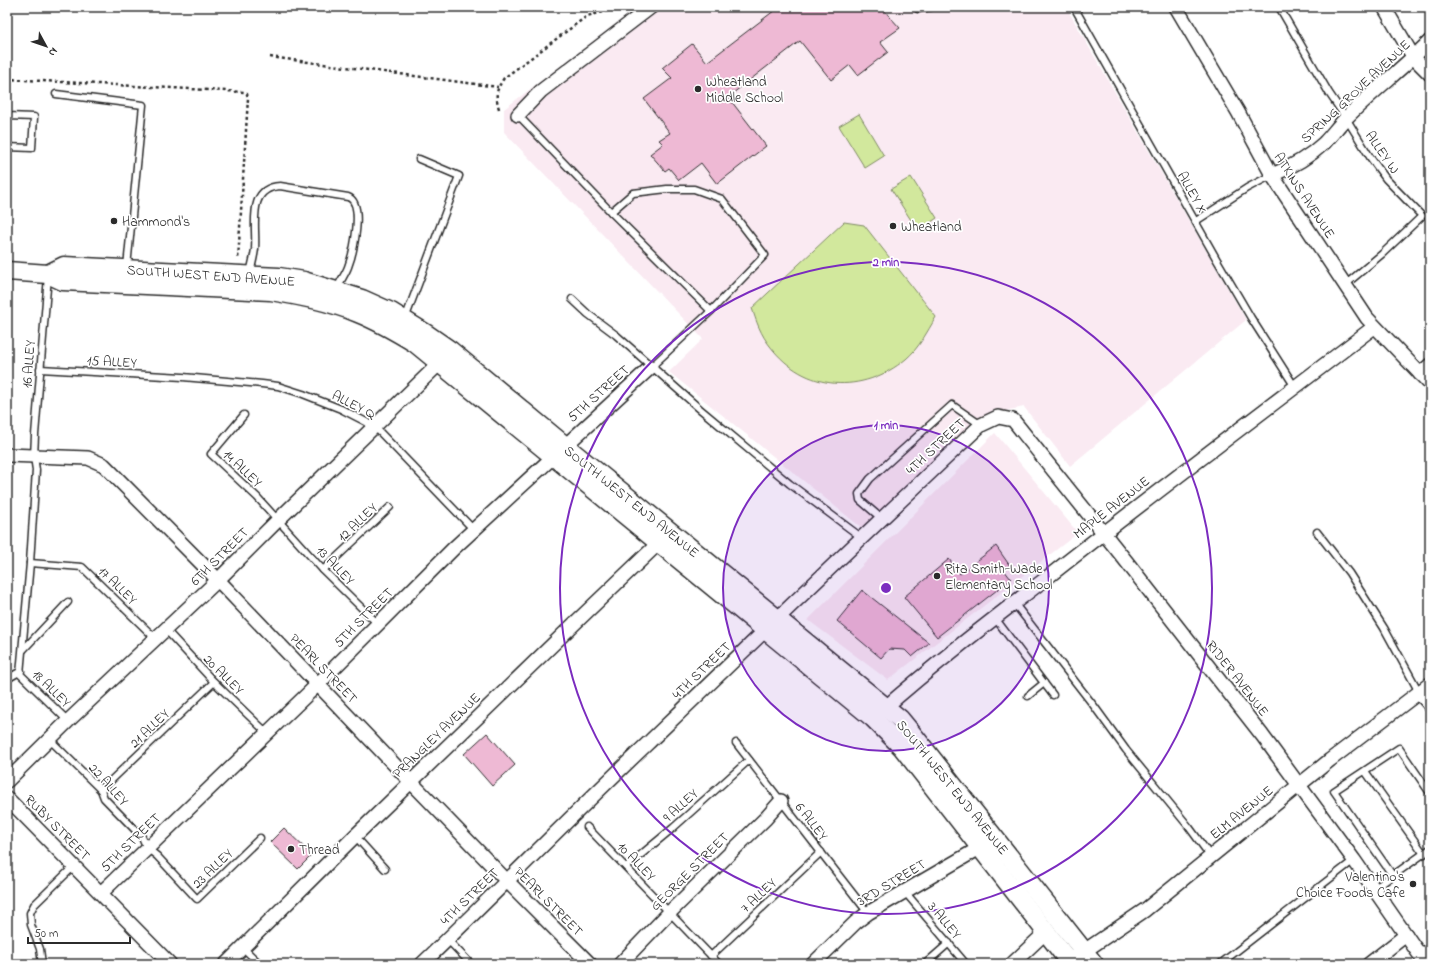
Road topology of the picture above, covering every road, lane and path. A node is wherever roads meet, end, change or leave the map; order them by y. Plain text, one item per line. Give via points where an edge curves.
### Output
1 (612, 7) edge
2 (652, 7) edge
3 (915, 7) edge
4 (931, 7) edge
5 (1074, 7) edge
6 (1176, 7) edge
7 (1279, 7) edge
8 (1384, 7) edge
9 (1430, 41) edge
10 (270, 57) dead end
11 (1414, 58) junction
12 (1430, 74) edge
13 (7, 79) edge
14 (498, 87) junction
15 (56, 94) dead end
16 (499, 109) dead end
17 (518, 115) joint
18 (7, 116) edge
19 (1346, 118) junction
20 (7, 147) edge
21 (419, 159) dead end
22 (1272, 175) junction
23 (611, 212) junction
24 (1196, 221) junction
25 (7, 271) edge
26 (48, 274) junction
27 (127, 277) junction
28 (245, 277) junction
29 (1345, 285) junction
30 (336, 290) junction
31 (572, 299) dead end
32 (711, 311) junction
33 (404, 320) junction
34 (1374, 327) junction
35 (445, 357) junction
36 (1430, 365) edge
37 (651, 367) junction
38 (40, 369) junction
39 (1420, 374) junction
40 (183, 377) joint
41 (1430, 384) edge
42 (1295, 387) junction
43 (244, 416) dead end
44 (1013, 420) joint
45 (981, 425) junction
46 (374, 426) junction
47 (559, 451) junction
48 (7, 455) edge
49 (34, 457) junction
50 (390, 507) dead end
51 (881, 518) junction
52 (278, 520) junction
53 (474, 530) junction
54 (1317, 532) dead end
55 (1103, 533) junction
56 (862, 537) junction
57 (665, 538) junction
58 (30, 563) junction
59 (323, 570) junction
60 (218, 580) junction
61 (68, 602) dead end
62 (1014, 603) junction
63 (995, 618) junction
64 (379, 624) junction
65 (772, 625) junction
66 (161, 635) junction
67 (22, 650) junction
68 (21, 670) junction
69 (7, 679) edge
70 (214, 682) junction
71 (1044, 683) junction
72 (1430, 684) edge
73 (317, 685) junction
74 (1419, 692) junction
75 (1028, 696) dead end
76 (1053, 696) dead end
77 (1430, 705) edge
78 (880, 712) junction
79 (68, 721) junction
80 (267, 733) junction
81 (49, 739) junction
82 (736, 743) dead end
83 (749, 760) junction
84 (1365, 771) junction
85 (7, 781) edge
86 (411, 782) junction
87 (1299, 785) junction
88 (101, 790) junction
89 (1430, 792) edge
90 (7, 798) edge
91 (781, 801) junction
92 (587, 827) dead end
93 (355, 836) junction
94 (260, 838) dead end
95 (995, 838) junction
96 (147, 848) junction
97 (980, 848) junction
98 (1430, 849) edge
99 (821, 852) junction
100 (1424, 854) junction
101 (1211, 857) junction
102 (1354, 860) junction
103 (74, 866) junction
104 (626, 867) junction
105 (385, 869) dead end
106 (1393, 876) junction
107 (507, 881) junction
108 (1374, 889) junction
109 (905, 892) junction
110 (101, 893) junction
111 (670, 912) junction
112 (868, 913) junction
113 (1046, 932) junction
114 (1406, 934) junction
115 (448, 939) junction
116 (949, 943) junction
117 (242, 947) junction
118 (1416, 949) junction
119 (1430, 950) edge
120 (711, 956) junction
121 (1089, 958) edge
122 (1070, 963) edge
123 (42, 964) edge
124 (170, 964) edge
125 (226, 964) edge
126 (260, 964) edge
127 (422, 964) edge
128 (471, 964) edge
129 (590, 964) edge
130 (620, 964) edge
131 (719, 964) edge
132 (813, 964) edge
133 (925, 964) edge
134 (966, 964) edge
135 (1012, 964) edge
136 (1220, 964) edge
137 (1369, 964) edge
138 (1426, 964) edge

1 - 14 path via 586,16 504,78
2 - 17 street via 541,91
3 - 4 lane
5 - 24 lane, ALLEY X
6 - 22 street, ATKINS AVENUE
7 - 19 lane, ALLEY W
8 - 11 street
9 - 11 street, SPRING GROVE AVENUE
10 - 14 path
11 - 12 street
11 - 19 street, SPRING GROVE AVENUE
13 - 28 path via 247,94
14 - 16 path via 496,93
15 - 27 lane via 143,105
17 - 23 lane
18 - 20 lane via 34,118 32,148
19 - 22 street, SPRING GROVE AVENUE via 1311,154 1293,166
19 - 29 lane, ALLEY W via 1386,179 1422,216
21 - 33 lane via 459,176
22 - 24 lane, SPRING GROVE AVENUE via 1246,188
22 - 29 street, ATKINS AVENUE
23 - 32 lane
23 - 32 lane via 633,193 667,189 694,189 722,199 765,255
24 - 42 lane, ALLEY X via 1251,318
25 - 26 main road, SOUTH WEST END AVENUE
26 - 27 main road, SOUTH WEST END AVENUE via 64,266
26 - 38 lane, 16 ALLEY
27 - 28 main road, SOUTH WEST END AVENUE
28 - 30 main road, SOUTH WEST END AVENUE via 285,278
28 - 30 lane via 255,249 256,206 264,190 280,186 348,197 353,200 356,210 354,243 348,270
28 - 35 main road, SOUTH WEST END AVENUE via 270,291 328,302 358,313
29 - 34 street, ATKINS AVENUE
30 - 33 main road, SOUTH WEST END AVENUE via 362,299
31 - 37 lane
32 - 37 lane
33 - 35 main road, SOUTH WEST END AVENUE
34 - 39 street, ATKINS AVENUE
34 - 42 street, MAPLE AVENUE
35 - 46 street, 6TH STREET
35 - 47 main road, SOUTH WEST END AVENUE
36 - 39 street
37 - 47 street, 5TH STREET
37 - 56 lane via 790,484
38 - 40 lane, 15 ALLEY
38 - 49 lane, 16 ALLEY
39 - 41 street, ATKINS AVENUE
40 - 46 lane, ALLEY Q via 278,386 341,409
42 - 55 street, MAPLE AVENUE
43 - 52 lane, 14 ALLEY via 210,454
44 - 45 street, 4TH STREET via 998,417
44 - 55 street, RIDER AVENUE
45 - 51 street, 4TH STREET
45 - 51 lane via 952,405 870,479 859,494 860,500
46 - 52 street, 6TH STREET
46 - 53 lane, ALLEY Q
47 - 53 street, 5TH STREET
47 - 57 main road, SOUTH WEST END AVENUE
48 - 49 street, PEARL STREET
49 - 58 lane, 18 ALLEY via 36,470
49 - 60 street, PEARL STREET via 88,458 104,465
50 - 59 lane, 12 ALLEY
51 - 56 street, 4TH STREET
52 - 59 lane, 13 ALLEY
52 - 60 street, 6TH STREET
53 - 64 street, 5TH STREET
54 - 74 lane via 1349,573 1384,628
55 - 62 street, MAPLE AVENUE
55 - 87 street, RIDER AVENUE
56 - 65 street, 4TH STREET
57 - 65 main road, SOUTH WEST END AVENUE
57 - 86 street, PRANGLEY AVENUE
58 - 66 lane, 17 ALLEY via 82,567
58 - 67 lane, 18 ALLEY
59 - 64 lane, 13 ALLEY
60 - 66 street, 6TH STREET
60 - 73 street, PEARL STREET
61 - 67 lane
62 - 63 street, MAPLE AVENUE
62 - 101 lane
63 - 71 lane
63 - 78 street, MAPLE AVENUE
64 - 73 street, 5TH STREET
65 - 78 main road, SOUTH WEST END AVENUE
65 - 107 street, 4TH STREET
66 - 70 lane, 20 ALLEY
66 - 79 street, 6TH STREET
67 - 68 lane, 18 ALLEY
68 - 69 lane
68 - 79 lane, 18 ALLEY via 20,674
70 - 80 lane, 20 ALLEY
70 - 88 lane, 21 ALLEY
71 - 75 lane
71 - 76 lane
72 - 74 street, ELM AVENUE
73 - 80 street, 5TH STREET
73 - 86 street, PEARL STREET
74 - 77 street
74 - 87 street, ELM AVENUE
78 - 95 main road, SOUTH WEST END AVENUE via 900,719
78 - 97 main road, SOUTH WEST END AVENUE via 902,747
79 - 81 street, 6TH STREET
80 - 96 street, 5TH STREET
81 - 85 street, 6TH STREET
81 - 88 lane, 22 ALLEY
82 - 83 lane, 6 ALLEY
83 - 91 lane, 6 ALLEY
83 - 104 lane, 9 ALLEY
84 - 89 lane via 1399,748
84 - 100 lane
84 - 106 lane via 1334,791
86 - 93 street, PRANGLEY AVENUE
86 - 107 street, PEARL STREET
87 - 101 street, ELM AVENUE
87 - 102 street, RIDER AVENUE
88 - 96 lane, 22 ALLEY via 104,798 142,837
90 - 103 street, RUBY STREET
91 - 99 lane, 6 ALLEY
91 - 111 street, GEORGE STREET
92 - 104 lane, 10 ALLEY
93 - 105 lane
93 - 117 street, PRANGLEY AVENUE
94 - 96 lane, 23 ALLEY via 197,899
95 - 97 street, 3RD STREET
95 - 121 main road, SOUTH WEST END AVENUE
96 - 110 street, 5TH STREET
97 - 109 street, 3RD STREET
97 - 113 main road, SOUTH WEST END AVENUE
98 - 100 lane
99 - 112 lane, 6 ALLEY
99 - 120 lane, 7 ALLEY
100 - 106 lane
101 - 121 street, ELM AVENUE
102 - 108 street, RIDER AVENUE
102 - 136 lane
103 - 110 street, RUBY STREET
103 - 123 lane via 34,905 30,913
104 - 111 lane, 10 ALLEY
106 - 108 lane
107 - 115 street, 4TH STREET
107 - 129 street, PEARL STREET
108 - 114 street, RIDER AVENUE
109 - 112 street, 3RD STREET
109 - 116 lane, 3 ALLEY
110 - 124 street, RUBY STREET
111 - 120 lane, 10 ALLEY
111 - 130 street, GEORGE STREET
112 - 132 street, 3RD STREET
113 - 122 main road, SOUTH WEST END AVENUE
113 - 135 street
114 - 118 street, RIDER AVENUE
114 - 137 street
115 - 127 street, 4TH STREET
115 - 128 lane
116 - 133 lane
116 - 134 lane, 3 ALLEY
117 - 125 street, PRANGLEY AVENUE
117 - 126 lane
118 - 119 lane
118 - 138 street, RIDER AVENUE
120 - 131 lane, 10 ALLEY
121 - 122 street, ELM AVENUE

